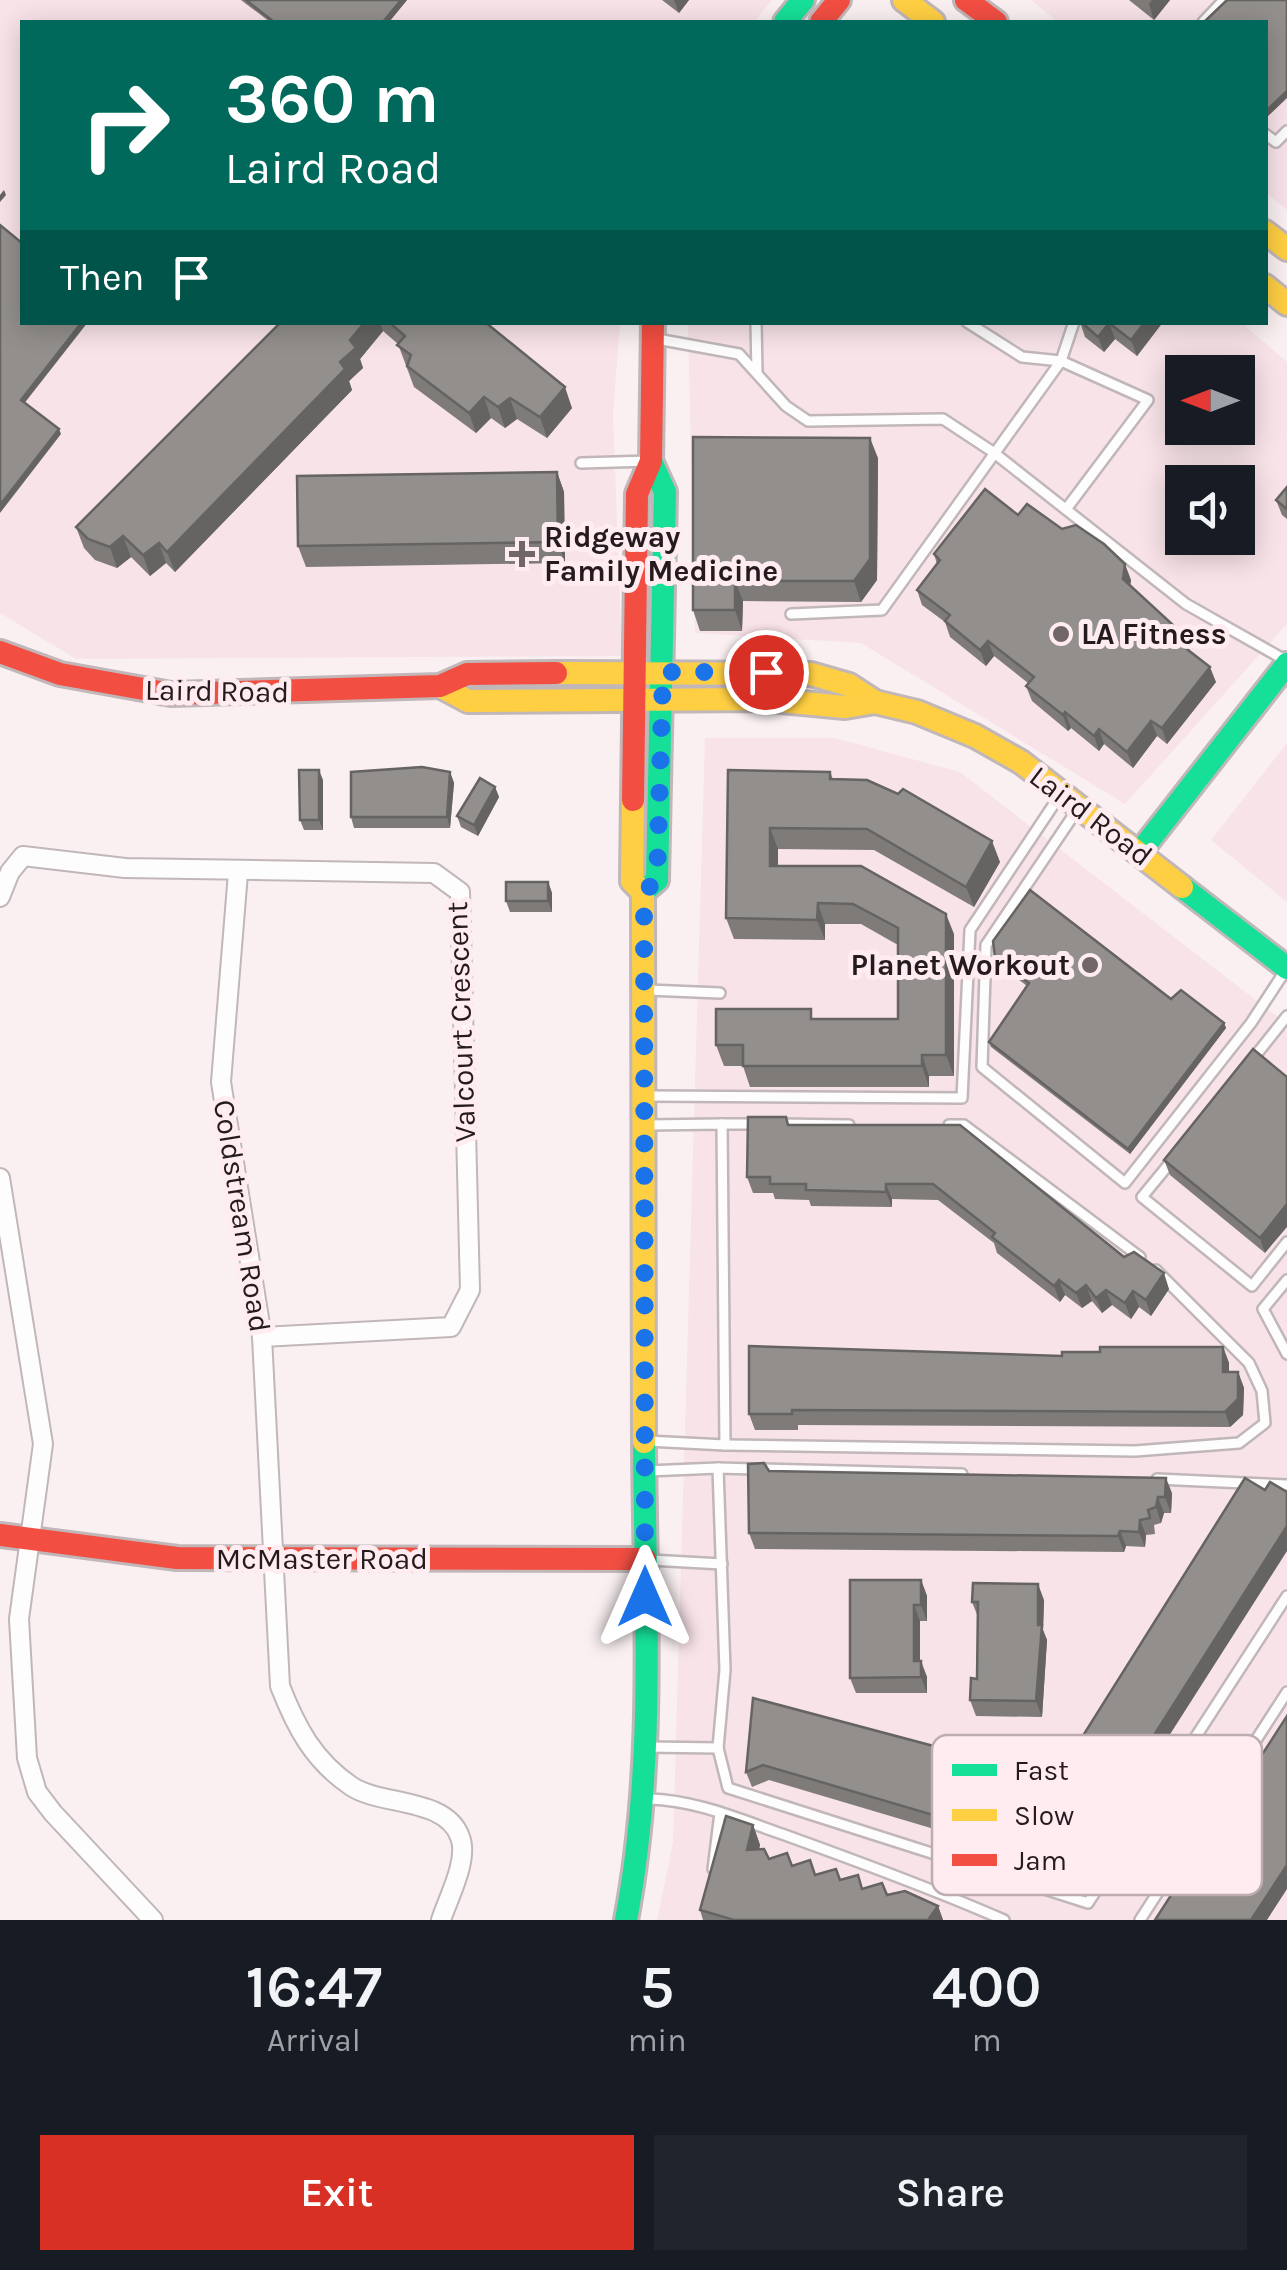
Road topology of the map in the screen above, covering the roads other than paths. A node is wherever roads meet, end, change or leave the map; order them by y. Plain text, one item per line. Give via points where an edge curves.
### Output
1 (803, 0) edge
2 (839, 0) edge
3 (904, 0) edge
4 (966, 0) edge
5 (1224, 0) edge
6 (787, 20) edge
7 (823, 20) edge
8 (930, 20) edge
9 (993, 20) edge
10 (1205, 20) edge
11 (1287, 130) edge
12 (1268, 136) edge
13 (756, 325) edge
14 (972, 325) edge
15 (1073, 325) edge
16 (652, 330) edge
17 (1061, 361) junction
18 (757, 374) junction
19 (994, 452) junction
20 (651, 461) junction
21 (582, 462) dead end
22 (1066, 508) junction
23 (791, 614) dead end
24 (0, 652) edge
25 (1287, 663) edge
26 (635, 672) junction
27 (663, 672) junction
28 (440, 686) junction
29 (635, 699) junction
30 (662, 699) junction
31 (875, 702) junction
32 (1070, 799) junction
33 (1140, 852) junction
34 (238, 873) junction
35 (644, 892) junction
36 (0, 897) edge
37 (1287, 968) edge
38 (644, 990) junction
39 (720, 993) dead end
40 (1287, 1016) edge
41 (1247, 1066) edge
42 (644, 1096) junction
43 (722, 1124) junction
44 (644, 1125) junction
45 (871, 1125) edge
46 (945, 1125) edge
47 (1177, 1153) edge
48 (0, 1178) edge
49 (1287, 1242) edge
50 (1287, 1280) edge
51 (262, 1337) junction
52 (1287, 1354) edge
53 (644, 1441) junction
54 (726, 1444) junction
55 (718, 1468) junction
56 (644, 1472) junction
57 (970, 1474) edge
58 (1144, 1479) edge
59 (1287, 1486) edge
60 (0, 1535) edge
61 (28, 1540) junction
62 (644, 1559) junction
63 (272, 1560) junction
64 (722, 1564) junction
65 (1287, 1596) edge
66 (1287, 1692) edge
67 (1197, 1735) edge
68 (1259, 1735) edge
69 (645, 1747) junction
70 (718, 1748) junction
71 (644, 1799) junction
72 (720, 1812) junction
73 (932, 1853) edge
74 (711, 1882) edge
75 (932, 1888) edge
76 (947, 1895) edge
77 (1063, 1895) edge
78 (1093, 1895) edge
79 (1156, 1895) edge
80 (153, 1920) edge
81 (441, 1920) edge
82 (626, 1920) edge
83 (1004, 1920) edge
84 (1140, 1920) edge

1 - 6 street
2 - 7 street
3 - 8 street
4 - 9 street
5 - 10 lane
11 - 12 lane via 1276,142
13 - 18 lane
14 - 17 lane via 1022,357
15 - 17 lane
16 - 18 lane via 739,354
16 - 20 street
17 - 19 lane
17 - 22 lane via 1148,400
18 - 19 lane via 808,421 943,419
19 - 22 lane
19 - 23 lane via 882,610
20 - 21 lane
20 - 26 street via 637,494
20 - 27 street via 665,492
22 - 25 lane via 1186,604
24 - 28 street, Laird Road via 60,674 171,694
25 - 33 street
26 - 27 street, Laird Road
26 - 28 street, Laird Road via 467,674
26 - 29 street
27 - 30 street
27 - 31 street, Laird Road via 812,673 851,682
28 - 29 street, Laird Road via 468,702
29 - 30 street, Laird Road
29 - 35 street via 632,881
30 - 31 street, Laird Road via 845,707
30 - 35 street via 657,880
31 - 32 street, Laird Road via 976,736
32 - 33 street, Laird Road
32 - 37 lane via 986,945 982,1066 1125,1182
32 - 42 lane via 970,930 962,1098
33 - 37 street, Laird Road
34 - 36 street, Valcourt Crescent via 23,856
34 - 51 street, Coldstream Road via 222,1082
34 - 51 street, Valcourt Crescent via 434,873 460,892 470,1290 461,1311 451,1327
35 - 38 street
38 - 39 lane
38 - 42 street
40 - 41 lane
42 - 44 street
43 - 44 lane
43 - 45 lane
43 - 54 lane
44 - 53 street
46 - 54 lane via 964,1126 1175,1284 1249,1363 1262,1391 1265,1424 1239,1443 1135,1451
47 - 49 lane via 1142,1197 1252,1286
48 - 61 street via 43,1444
50 - 52 lane via 1263,1309
51 - 63 street, Coldstream Road
53 - 54 lane
53 - 56 street
55 - 56 lane
55 - 57 lane
55 - 64 lane
56 - 62 street
58 - 59 lane
60 - 61 street, McMaster Road
61 - 63 street, McMaster Road via 177,1558
61 - 80 street via 18,1655 27,1758 37,1792
62 - 63 street, McMaster Road
62 - 64 lane
62 - 69 street
63 - 81 street, Coldstream Road via 280,1686 298,1730 321,1762 354,1789 446,1817 461,1838
64 - 70 lane via 725,1670
65 - 67 lane
66 - 68 lane
69 - 70 lane
69 - 71 street
70 - 73 lane via 728,1788
71 - 72 lane
71 - 82 street
72 - 74 lane
72 - 75 lane
76 - 83 lane
77 - 78 lane via 1088,1903
79 - 84 lane

